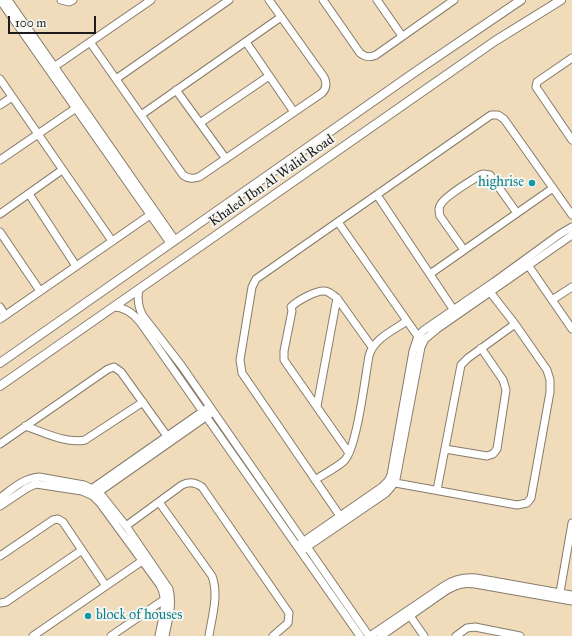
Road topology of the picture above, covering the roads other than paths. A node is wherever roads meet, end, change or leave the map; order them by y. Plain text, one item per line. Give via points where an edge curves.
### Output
1 (0, 0) edge
2 (8, 0) edge
3 (61, 0) edge
4 (73, 0) edge
5 (151, 0) edge
6 (229, 0) edge
7 (269, 0) edge
8 (323, 0) edge
9 (378, 0) edge
10 (454, 0) edge
11 (521, 0) edge
12 (561, 0) edge
13 (281, 17) junction
14 (402, 36) junction
15 (90, 42) junction
16 (246, 42) junction
17 (571, 61) edge
18 (52, 69) junction
19 (269, 76) junction
20 (0, 79) edge
21 (116, 79) junction
22 (176, 90) junction
23 (12, 97) junction
24 (0, 105) edge
25 (78, 106) junction
26 (294, 112) junction
27 (141, 115) junction
28 (200, 123) junction
29 (38, 134) junction
30 (572, 140) edge
31 (0, 159) edge
32 (226, 159) junction
33 (62, 170) junction
34 (553, 188) junction
35 (28, 194) junction
36 (377, 195) junction
37 (517, 213) junction
38 (0, 214) edge
39 (150, 215) junction
40 (572, 215) edge
41 (338, 222) junction
42 (572, 228) edge
43 (0, 232) edge
44 (572, 235) edge
45 (112, 241) junction
46 (173, 241) junction
47 (464, 250) junction
48 (528, 265) junction
49 (76, 266) junction
50 (430, 274) junction
51 (572, 287) edge
52 (139, 289) junction
53 (40, 291) junction
54 (490, 292) junction
55 (337, 298) junction
56 (552, 300) junction
57 (0, 307) edge
58 (113, 307) junction
59 (453, 309) junction
60 (3, 317) edge
61 (407, 320) junction
62 (516, 324) junction
63 (572, 329) edge
64 (418, 336) junction
65 (422, 343) junction
66 (372, 347) junction
67 (481, 348) junction
68 (0, 363) edge
69 (1, 383) edge
70 (143, 402) junction
71 (317, 406) junction
72 (211, 409) junction
73 (205, 414) junction
74 (25, 426) junction
75 (167, 436) junction
76 (0, 444) edge
77 (445, 449) junction
78 (349, 453) junction
79 (315, 480) junction
80 (391, 482) junction
81 (437, 490) junction
82 (93, 492) junction
83 (0, 498) edge
84 (159, 502) junction
85 (0, 506) edge
86 (340, 516) junction
87 (572, 523) edge
88 (126, 526) junction
89 (571, 531) edge
90 (302, 546) junction
91 (82, 550) junction
92 (0, 556) edge
93 (145, 559) junction
94 (106, 586) junction
95 (572, 595) edge
96 (560, 596) junction
97 (165, 599) junction
98 (572, 601) edge
99 (0, 603) edge
100 (409, 613) junction
101 (113, 635) edge
102 (503, 635) edge
103 (33, 636) edge
104 (159, 636) edge
105 (166, 636) edge
106 (209, 636) edge
107 (273, 636) edge
108 (360, 636) edge
109 (370, 636) edge
110 (382, 636) edge
111 (424, 636) edge
112 (456, 636) edge
113 (520, 636) edge

1 - 18 street
2 - 18 street
3 - 4 street
5 - 15 street
6 - 21 street
7 - 13 street
8 - 14 street via 360,53 366,57 376,55
9 - 14 street
10 - 14 street
11 - 46 street, Khaled Ibn Al Walid Road
12 - 52 street, Khaled Ibn Al Walid Road via 495,41
13 - 16 street
13 - 26 street via 324,77 326,84 322,93
15 - 18 street
15 - 21 street
16 - 19 street
16 - 22 street
17 - 30 street via 537,82 536,87
18 - 25 street
19 - 26 street
19 - 28 street
20 - 23 street
21 - 27 street
22 - 27 street
22 - 28 street
23 - 24 street
23 - 29 street
25 - 29 street
25 - 39 street
25 - 46 street
26 - 32 street
27 - 32 street via 186,177 200,177
28 - 32 street
29 - 31 street
29 - 33 street
33 - 35 street
33 - 45 street
34 - 36 street via 504,119 491,115
34 - 37 street
34 - 40 street
35 - 38 street
35 - 49 street
36 - 41 street
36 - 50 street
37 - 47 street
37 - 47 street via 490,175 480,175 460,188 443,201 438,210
39 - 45 street
39 - 46 street
41 - 61 street
41 - 79 street via 256,279 252,287 240,360 242,373
42 - 59 street
43 - 53 street
44 - 48 street
45 - 49 street
46 - 68 street, Khaled Ibn Al Walid Road
47 - 50 street
48 - 54 street
48 - 56 street
49 - 53 street
50 - 59 street
51 - 56 street
52 - 58 street, Khaled Ibn Al Walid Road
52 - 72 street via 137,300 143,316
53 - 60 street
54 - 62 street
54 - 65 street via 429,335
55 - 66 street
55 - 71 street
55 - 71 street via 322,291 290,307 292,311 284,360
56 - 63 street
57 - 60 street
58 - 69 street, Khaled Ibn Al Walid Road
58 - 73 street via 127,310 137,318
59 - 64 street
61 - 64 street
61 - 66 street
62 - 67 street
62 - 81 street via 547,370 551,384 531,498 527,503 517,505
64 - 65 street
64 - 80 street via 413,351
65 - 80 street via 405,434
66 - 78 street
67 - 77 street via 461,365
67 - 77 street via 503,380 506,390 497,449 487,456
70 - 74 street via 85,440 66,439
70 - 74 street via 121,372 117,368 111,368
70 - 75 street
71 - 78 street
72 - 73 street
72 - 90 street
73 - 75 street
73 - 82 street
73 - 90 street
74 - 76 street
75 - 82 street
77 - 81 street
78 - 79 street via 344,461
79 - 86 street
80 - 81 street
80 - 86 street
80 - 90 street via 386,492
82 - 83 street via 84,484 34,477
82 - 85 street via 36,484
82 - 88 street
82 - 93 street
84 - 88 street
84 - 106 street via 212,576 216,597
84 - 107 street via 186,483 202,487 289,613 288,624
86 - 90 street
87 - 89 street
88 - 93 street
89 - 96 street
90 - 108 street
90 - 109 street
91 - 92 street via 63,522 55,519
91 - 94 street
91 - 99 street via 6,602
93 - 94 street
93 - 97 street
93 - 105 street via 169,589 171,605
94 - 103 street
95 - 96 street
96 - 98 street
96 - 100 street via 468,577 451,581
97 - 101 street
97 - 104 street
100 - 109 street
100 - 110 street
100 - 111 street
102 - 112 street via 475,627 467,628
102 - 113 street

